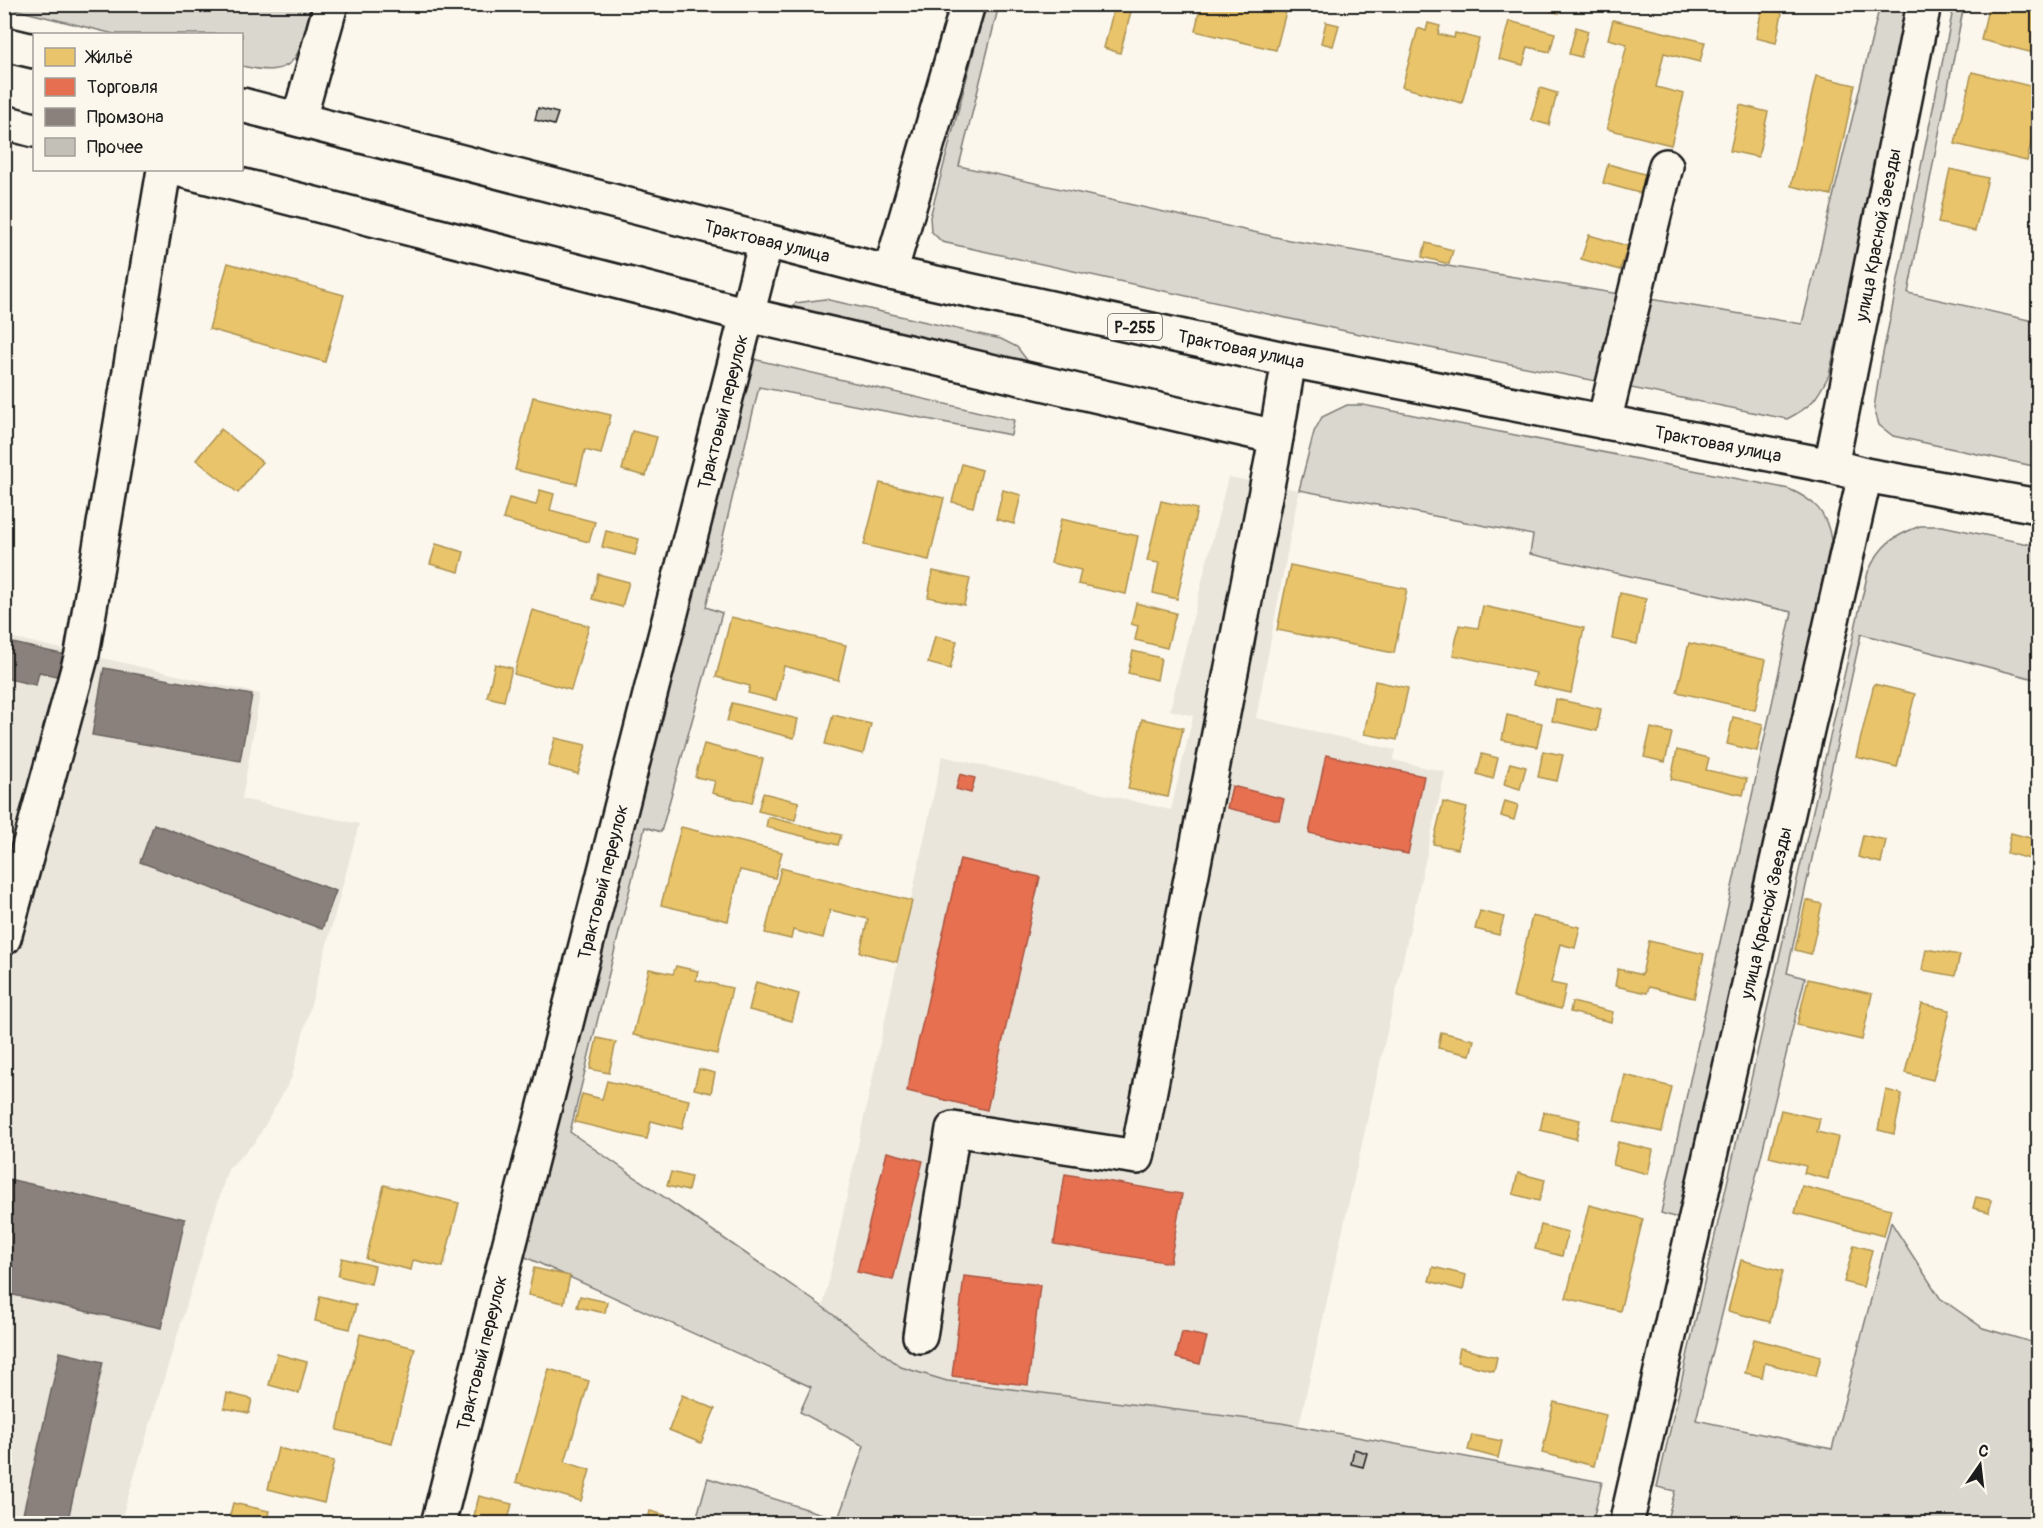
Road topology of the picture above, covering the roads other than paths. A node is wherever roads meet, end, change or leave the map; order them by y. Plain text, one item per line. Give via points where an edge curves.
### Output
1 (331, 4) edge
2 (968, 4) edge
3 (1924, 4) edge
4 (4, 44) edge
5 (33, 51) edge
6 (243, 105) edge
7 (299, 119) junction
8 (4, 122) edge
9 (33, 130) edge
10 (1666, 166) dead end
11 (164, 171) edge
12 (185, 171) edge
13 (766, 241) junction
14 (890, 273) junction
15 (748, 315) junction
16 (1289, 360) junction
17 (1604, 422) junction
18 (1276, 437) junction
19 (1831, 466) junction
20 (1865, 475) junction
21 (2038, 506) edge
22 (4, 938) edge
23 (920, 1336) dead end
24 (1628, 1516) dead end
25 (438, 1524) edge

1 - 7 main road
2 - 14 main road
3 - 19 main road, улица Красной Звезды
4 - 5 main road
6 - 7 main road, Трактовая улица / Р-255
7 - 13 main road, Трактовая улица / Р-255
8 - 9 main road
10 - 17 main road
11 - 22 main road via 82,654
12 - 15 main road
13 - 14 main road, Трактовая улица / Р-255
13 - 15 main road, Трактовый переулок
14 - 16 main road, Трактовая улица / Р-255
15 - 18 main road
15 - 25 main road, Трактовый переулок
16 - 17 main road, Трактовая улица / Р-255
16 - 18 main road
17 - 19 main road, Трактовая улица / Р-255
18 - 23 main road via 1137,1157 953,1129
19 - 20 main road, Трактовая улица / Р-255
20 - 21 main road, Трактовая улица / Р-255
20 - 24 main road, улица Красной Звезды

